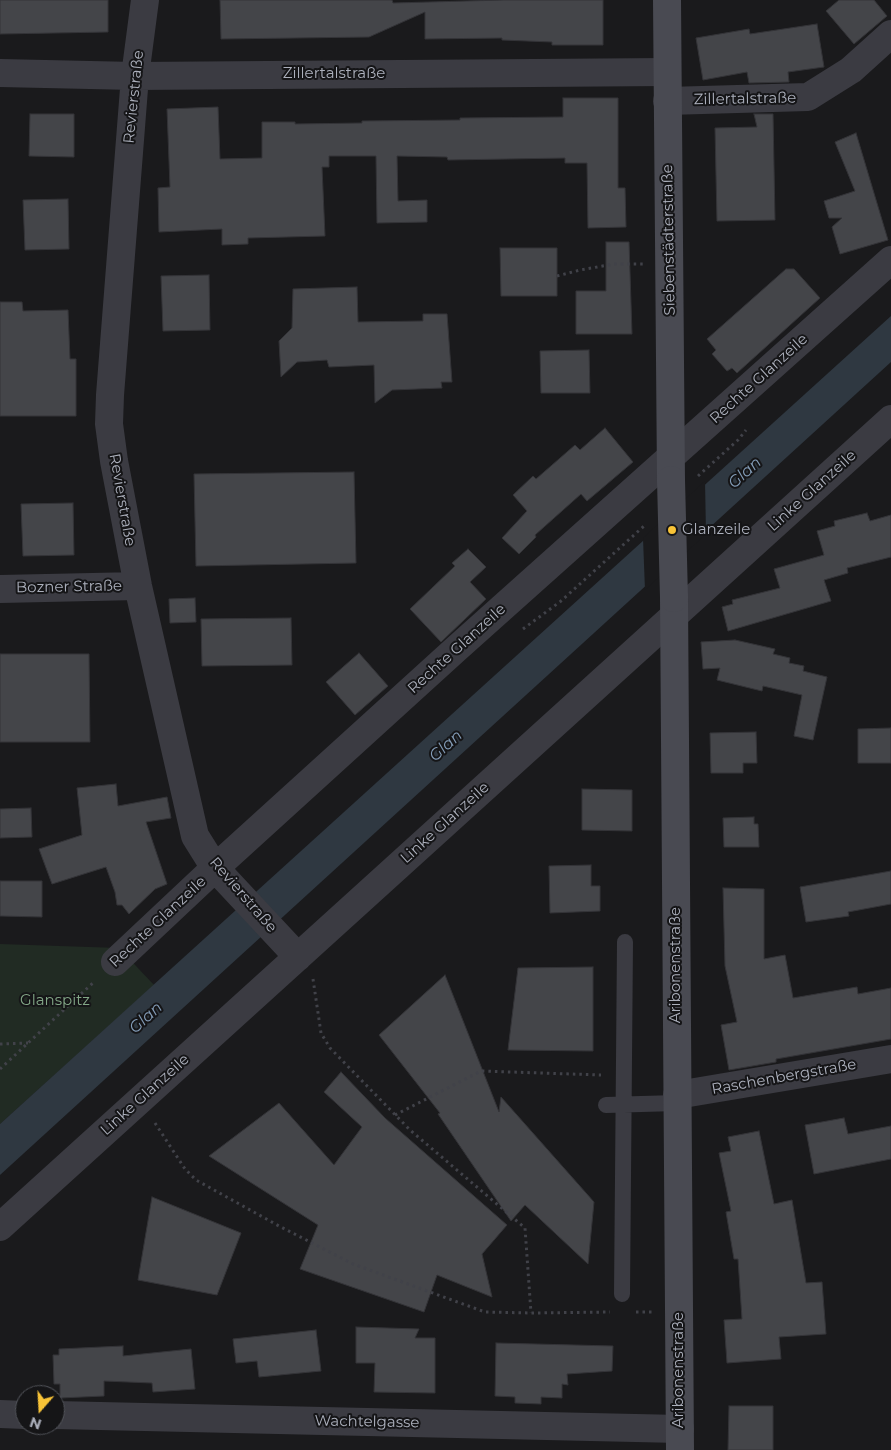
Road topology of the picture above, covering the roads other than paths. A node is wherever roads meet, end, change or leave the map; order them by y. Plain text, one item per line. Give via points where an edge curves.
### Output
1 (145, 0) edge
2 (667, 0) edge
3 (891, 34) edge
4 (667, 72) junction
5 (0, 73) edge
6 (134, 76) junction
7 (667, 100) junction
8 (891, 260) edge
9 (891, 419) edge
10 (671, 469) junction
11 (138, 586) junction
12 (0, 589) edge
13 (674, 607) junction
14 (215, 868) junction
15 (625, 942) dead end
16 (289, 947) junction
17 (115, 962) road end
18 (891, 1059) edge
19 (677, 1099) junction
20 (624, 1104) junction
21 (606, 1105) dead end
22 (0, 1227) edge
23 (622, 1294) dead end
24 (0, 1414) edge
25 (15, 1415) edge
26 (65, 1416) edge
27 (680, 1439) edge

1 - 6 street, Revierstraße
2 - 4 street, Siebenstädterstraße
3 - 7 street, Zillertalstraße via 851,70 808,97
4 - 6 street, Zillertalstraße
4 - 7 street, Siebenstädterstraße
5 - 6 street, Zillertalstraße
6 - 11 street, Revierstraße via 109,424
7 - 10 street, Siebenstädterstraße
8 - 10 street, Rechte Glanzeile
9 - 13 street, Linke Glanzeile
10 - 13 street, Aribonenstraße, bridge
10 - 14 street, Rechte Glanzeile via 456,649
11 - 12 street, Bozner Straße
11 - 14 street, Revierstraße via 195,836
13 - 16 street, Linke Glanzeile
13 - 19 street, Aribonenstraße
14 - 16 street, Revierstraße
14 - 17 street, Rechte Glanzeile
15 - 20 lane
16 - 22 street, Linke Glanzeile via 140,1099
18 - 19 street, Raschenbergstraße
19 - 20 lane
19 - 27 street, Aribonenstraße
20 - 21 lane
20 - 23 lane
24 - 25 street
26 - 27 street, Wachtelgasse

